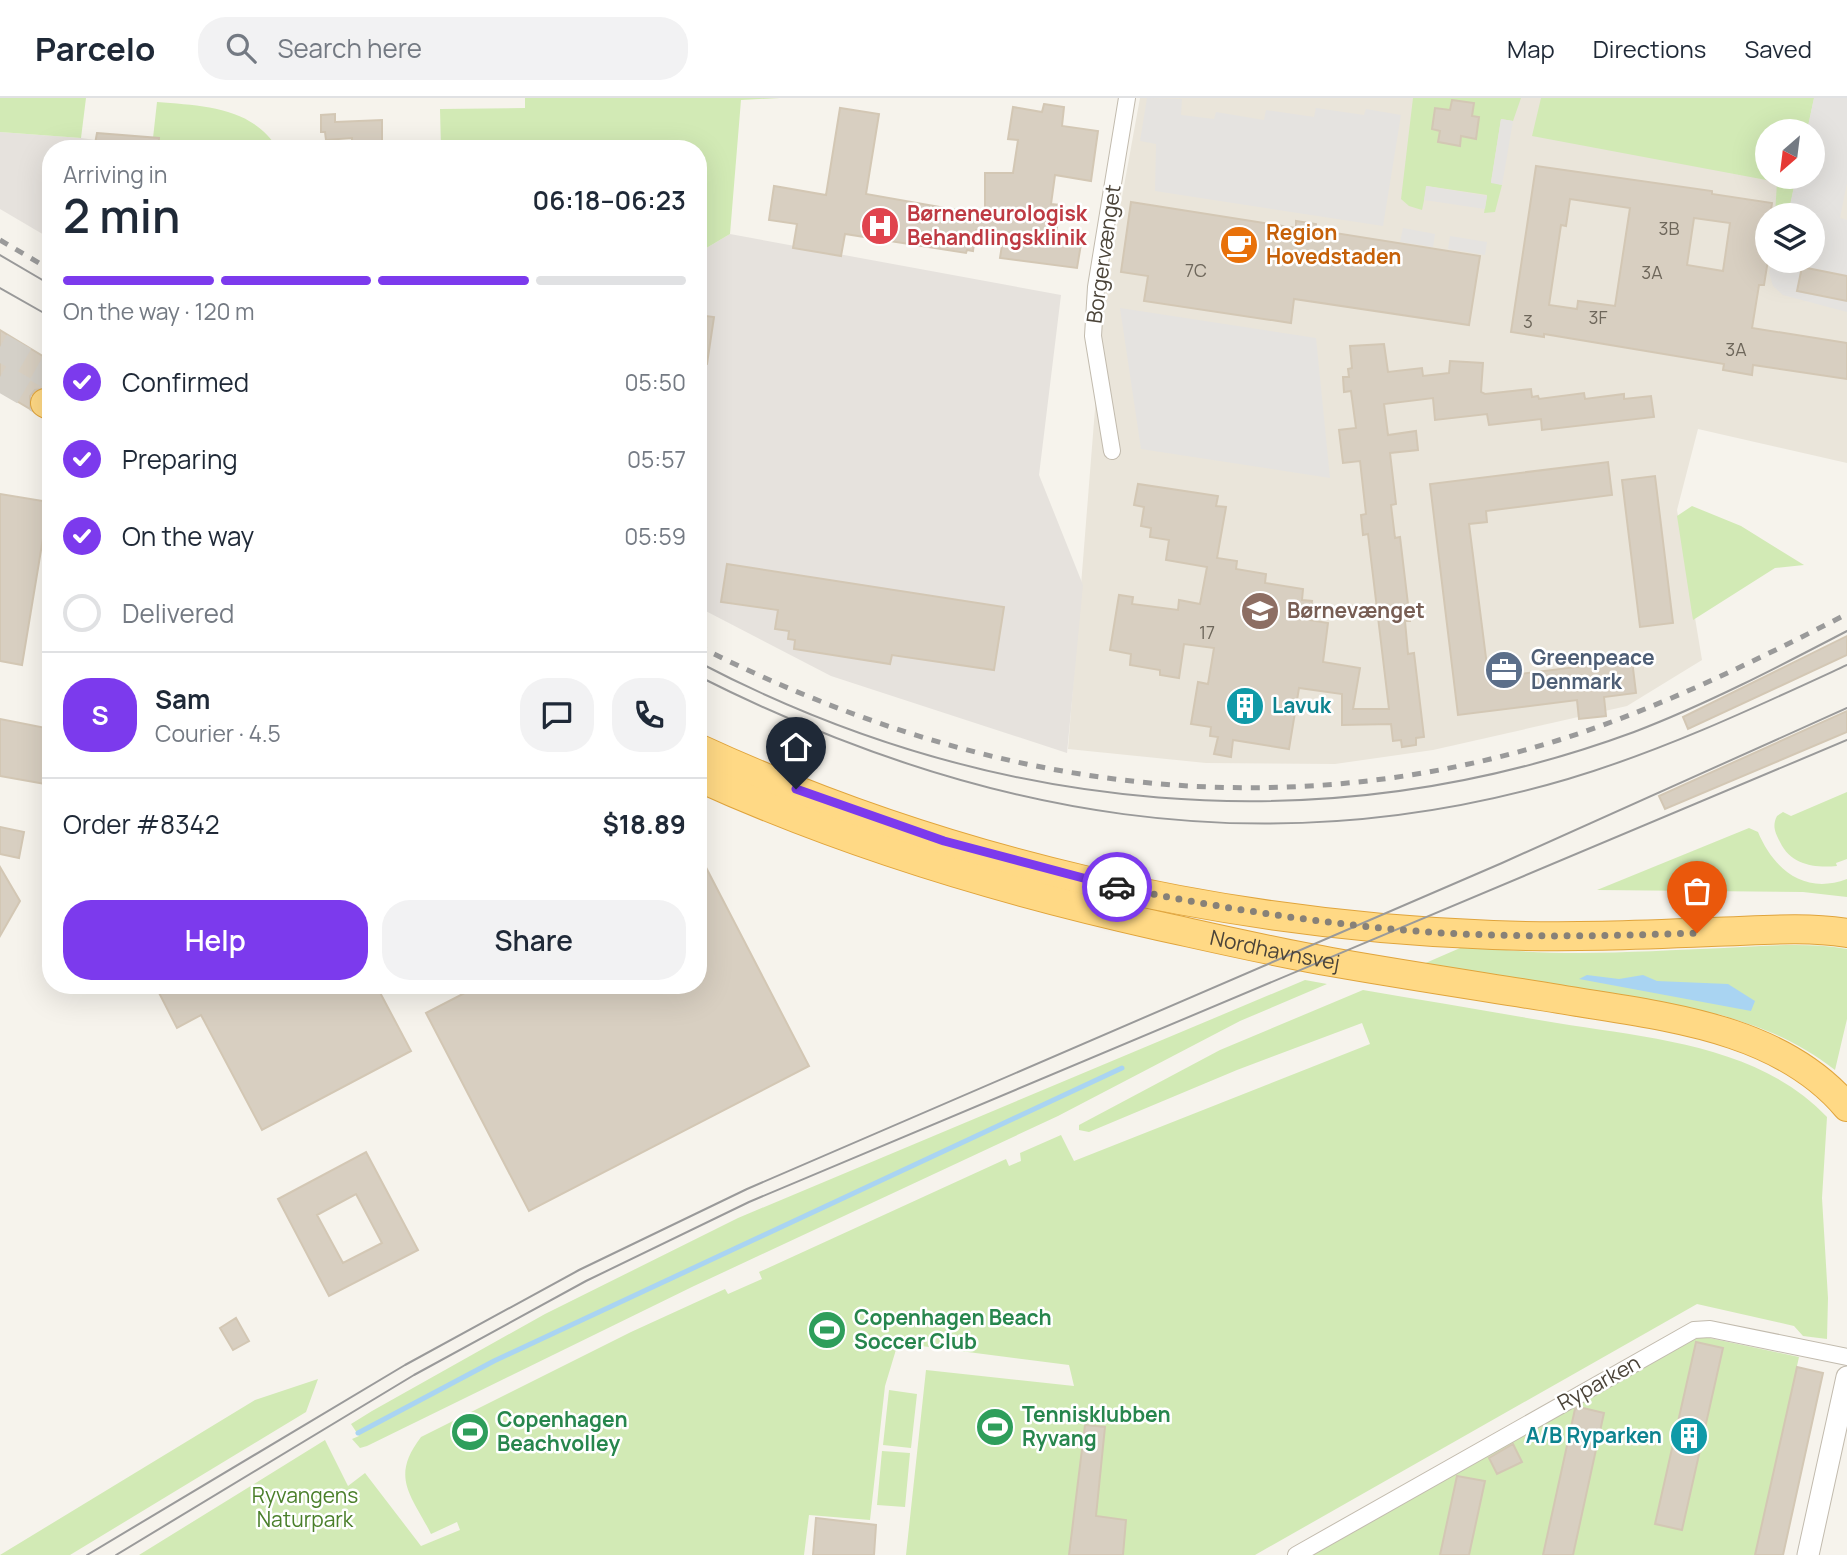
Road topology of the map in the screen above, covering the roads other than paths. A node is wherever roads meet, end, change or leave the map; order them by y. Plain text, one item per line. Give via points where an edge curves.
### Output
1 (1127, 98) edge
2 (1112, 451) dead end
3 (707, 752) edge
4 (707, 781) edge
5 (1847, 933) edge
6 (1847, 1107) edge
7 (1847, 1357) edge
8 (1847, 1377) edge
9 (1296, 1555) edge
10 (1808, 1555) edge

1 - 2 street, Borgervænget via 1093,336
3 - 5 highway, Nordhavnsvej via 833,803 944,841 1104,884 1216,905 1324,922 1493,935 1806,929
4 - 6 highway, Nordhavnsvej via 884,850 1057,901 1336,963 1700,1025 1779,1054 1812,1074
7 - 9 street, Ryparken via 1710,1329 1694,1330
8 - 10 street

